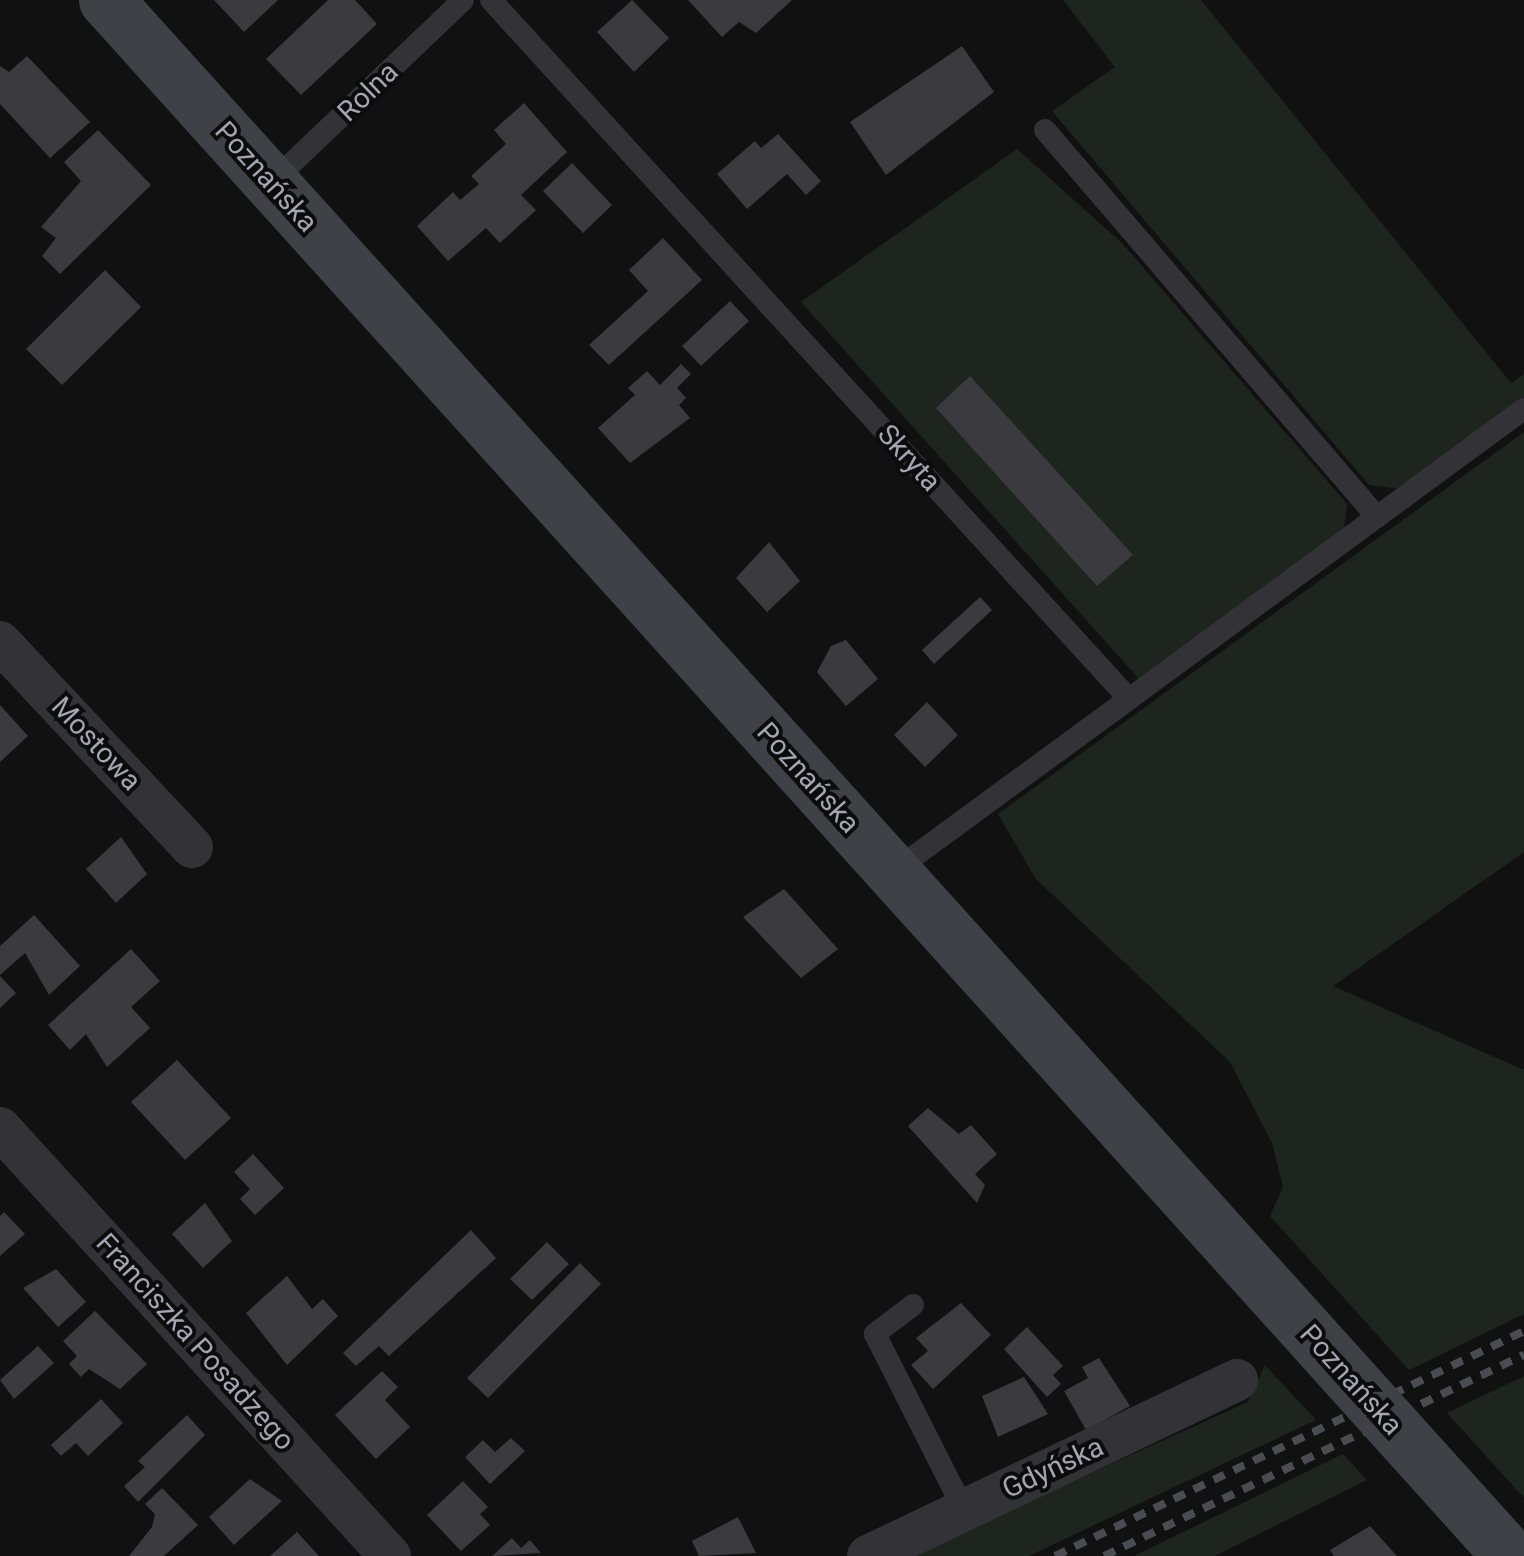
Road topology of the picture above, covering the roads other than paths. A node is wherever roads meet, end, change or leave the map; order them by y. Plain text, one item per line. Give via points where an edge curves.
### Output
1 (106, 0) edge
2 (463, 0) edge
3 (491, 0) edge
4 (1046, 130) dead end
5 (272, 183) junction
6 (1524, 409) edge
7 (1378, 517) junction
8 (0, 642) edge
9 (1129, 699) junction
10 (192, 847) dead end
11 (893, 872) junction
12 (0, 1128) edge
13 (914, 1305) dead end
14 (1237, 1380) dead end
15 (964, 1510) junction
16 (390, 1556) edge
17 (868, 1556) edge
18 (1510, 1556) edge

1 - 5 main road, Poznańska
2 - 5 lane, Rolna
3 - 9 lane, Skryta
4 - 7 lane
5 - 11 main road, Poznańska
6 - 7 lane
7 - 9 lane
8 - 10 street, Mostowa
9 - 11 lane
11 - 18 main road, Poznańska, bridge
12 - 16 street, Franciszka Posadzego
13 - 15 lane via 876,1334
14 - 15 street, Gdyńska
15 - 17 street, Gdyńska

